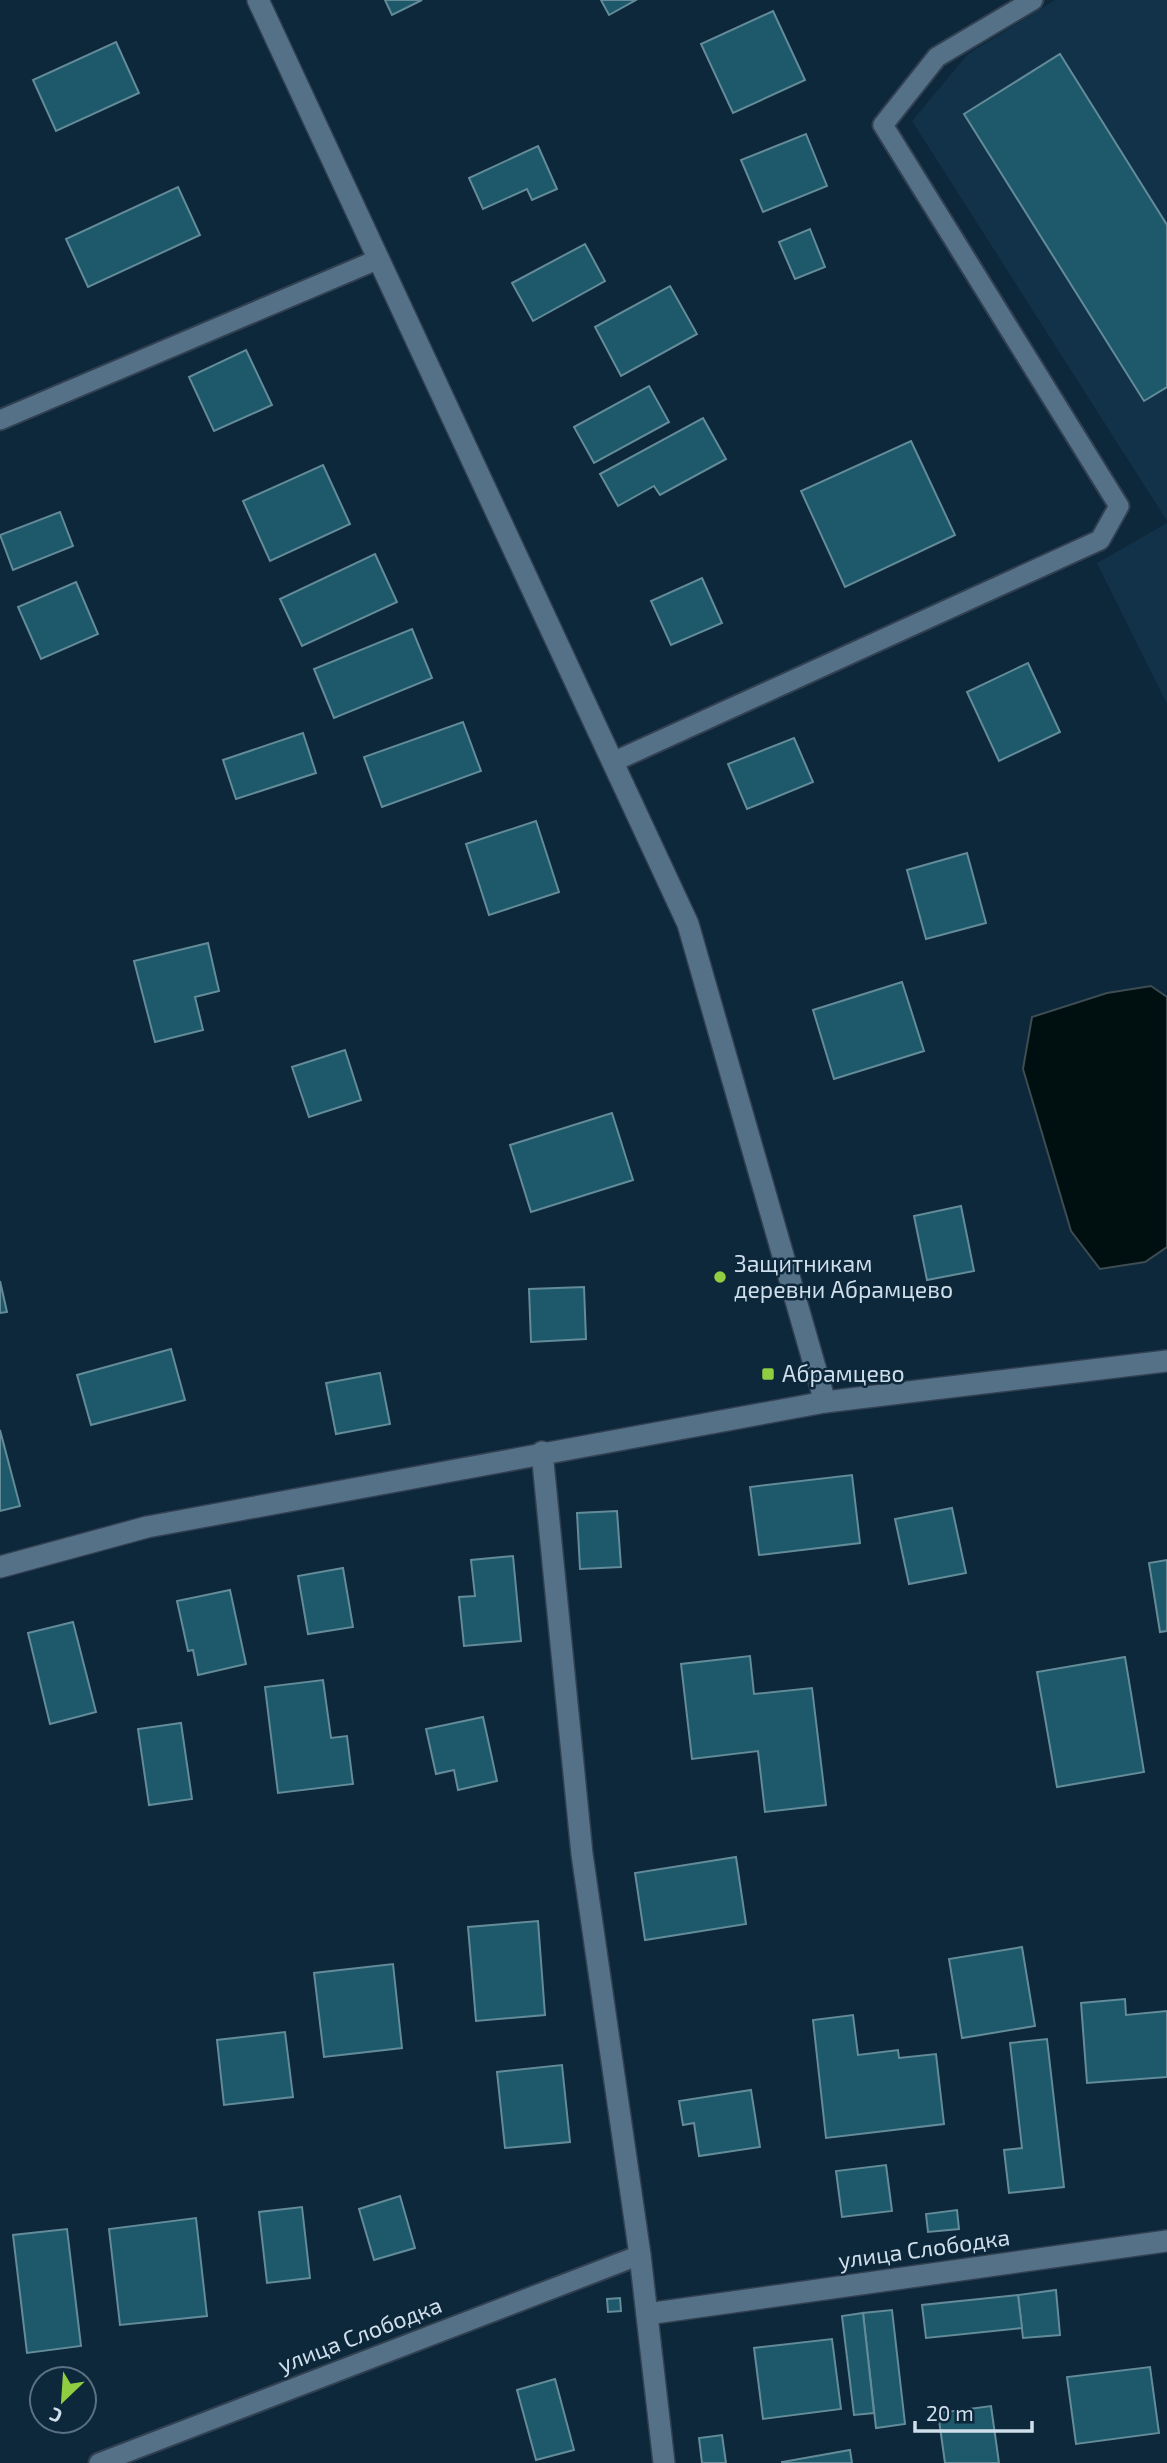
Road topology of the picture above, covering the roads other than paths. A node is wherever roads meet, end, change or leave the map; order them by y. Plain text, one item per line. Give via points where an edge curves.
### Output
1 (258, 0) edge
2 (1033, 0) edge
3 (379, 259) junction
4 (0, 419) edge
5 (613, 762) junction
6 (1167, 1361) edge
7 (825, 1402) junction
8 (542, 1452) junction
9 (0, 1567) edge
10 (1167, 2241) edge
11 (640, 2255) junction
12 (647, 2314) junction
13 (99, 2463) edge
14 (664, 2463) edge

1 - 3 street
2 - 5 lane via 937,57 883,125 1119,506 1100,540
3 - 4 lane
3 - 5 street
5 - 7 street via 688,924
6 - 7 street
7 - 8 street
8 - 9 street via 147,1527
8 - 11 street via 582,1854
10 - 12 street, улица Слободка
11 - 12 street
11 - 13 lane, улица Слободка
12 - 14 street

